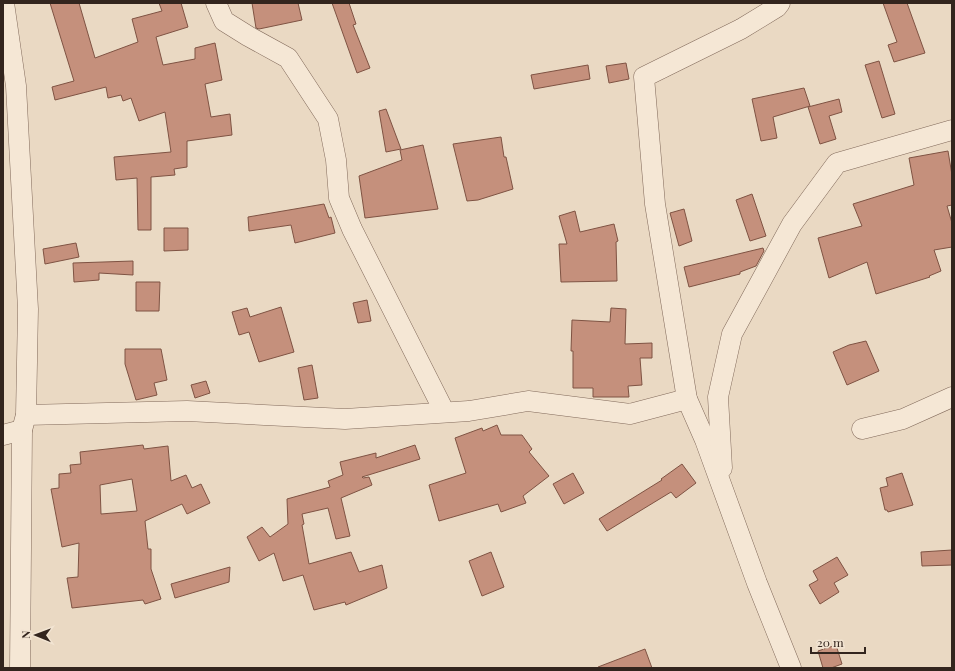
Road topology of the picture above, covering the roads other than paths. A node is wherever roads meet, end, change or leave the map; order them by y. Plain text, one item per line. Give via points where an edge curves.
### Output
1 (4, 3) edge
2 (216, 3) edge
3 (780, 3) edge
4 (952, 130) edge
5 (952, 397) edge
6 (688, 399) junction
7 (444, 411) junction
8 (17, 426) edge
9 (862, 429) dead end
10 (724, 490) junction
11 (20, 668) edge
12 (791, 668) edge

1 - 8 street via 16,86 28,301
2 - 7 street via 224,21 288,58 328,120 336,160 339,198 352,229
3 - 6 street via 741,29 644,77 655,204
4 - 10 street via 837,164 792,224 732,334 718,397
5 - 9 street via 903,419
6 - 7 street via 630,414 528,401 469,411
6 - 10 street
7 - 8 street via 345,419 187,411
8 - 11 street
10 - 12 street

